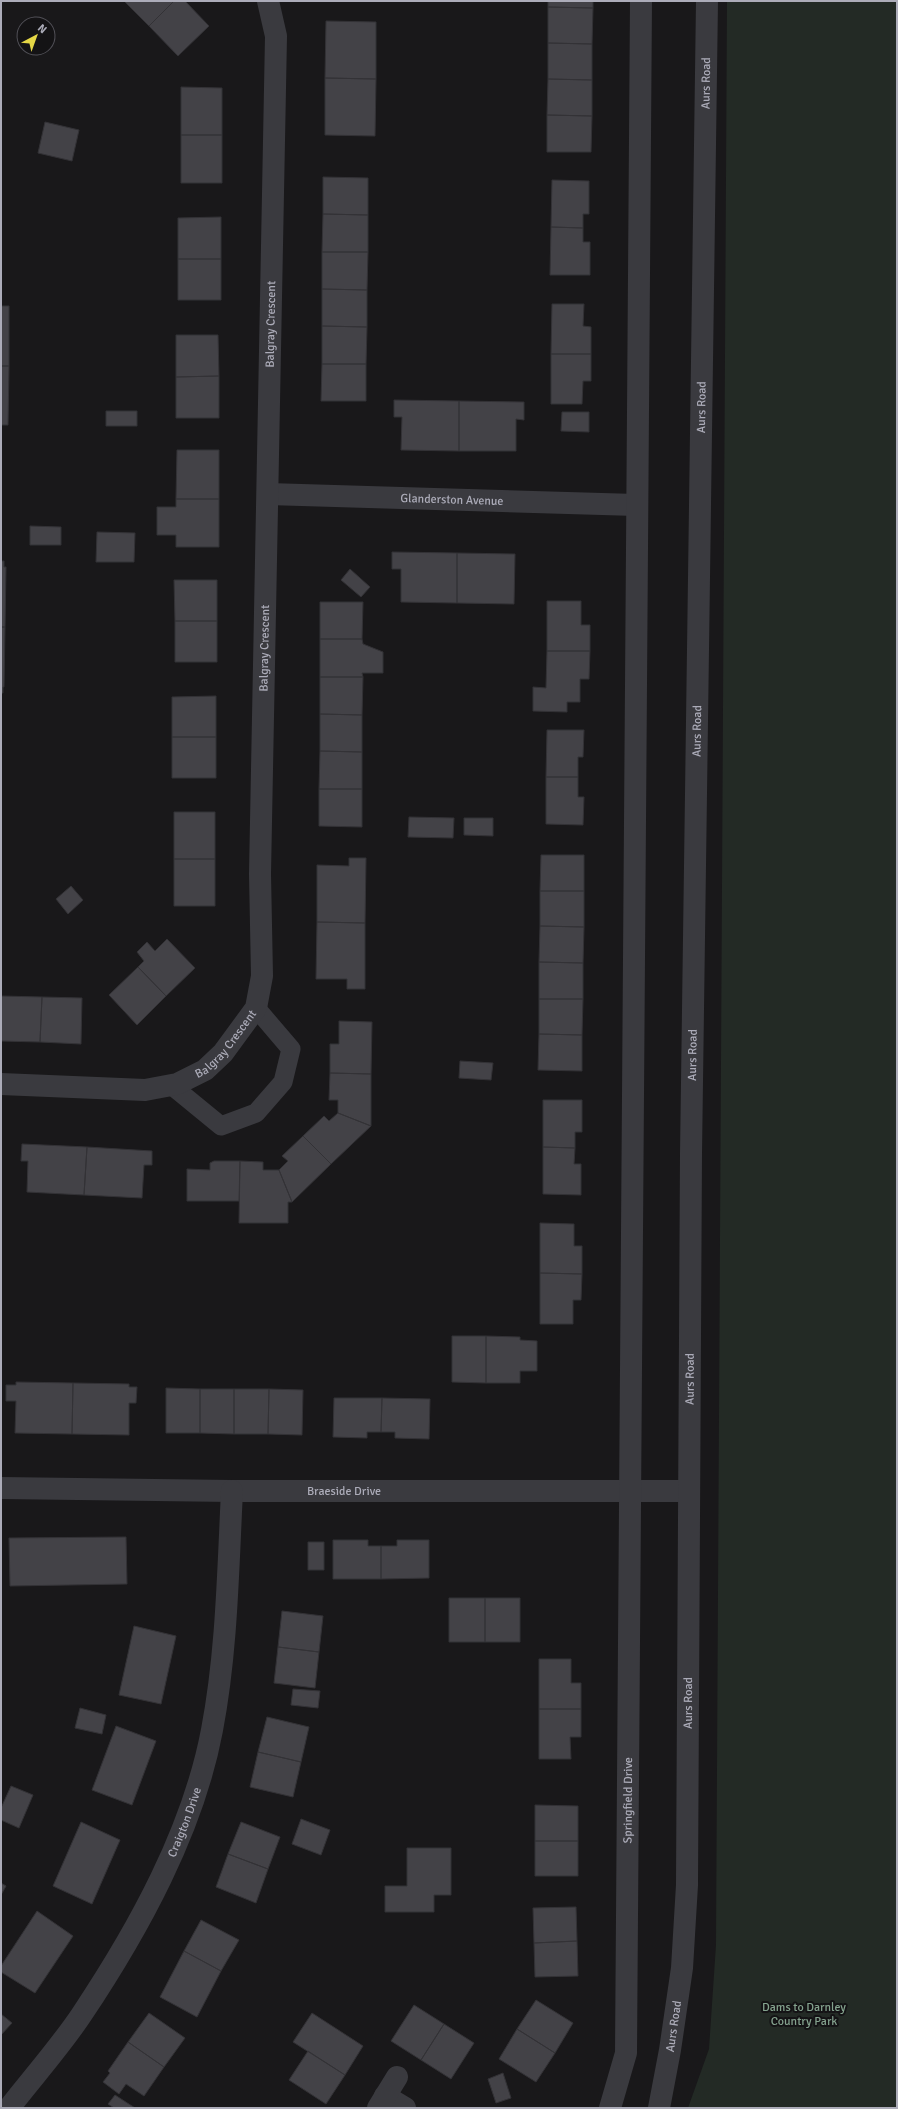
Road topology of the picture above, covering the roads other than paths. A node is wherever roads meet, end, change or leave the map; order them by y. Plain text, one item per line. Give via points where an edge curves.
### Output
1 (268, 1) edge
2 (641, 1) edge
3 (707, 1) edge
4 (268, 494) junction
5 (636, 505) junction
6 (256, 1008) junction
7 (1, 1084) edge
8 (171, 1085) junction
9 (1, 1488) edge
10 (688, 1490) junction
11 (232, 1491) junction
12 (629, 1491) junction
13 (397, 2077) dead end
14 (381, 2102) edge
15 (9, 2108) edge
16 (405, 2108) edge
17 (610, 2108) edge
18 (659, 2108) edge

1 - 4 street, Balgray Crescent via 276,36
2 - 5 street
3 - 10 street, Aurs Road via 690,1154
4 - 5 street, Glanderston Avenue
4 - 6 street, Balgray Crescent via 260,874 262,976
5 - 12 street
6 - 8 street, Balgray Crescent via 223,1053 205,1070
6 - 8 lane via 291,1048 284,1082 256,1113 221,1126
7 - 8 street, Balgray Crescent via 145,1090
9 - 11 street, Braeside Drive
10 - 12 street, Braeside Drive
10 - 18 street, Aurs Road via 687,1885 682,1968
11 - 12 street, Braeside Drive
11 - 15 street, Craigton Drive via 222,1664 212,1731 195,1794 178,1842 156,1888 81,2015
12 - 17 street, Springfield Drive via 626,2053
13 - 14 street
14 - 16 street

